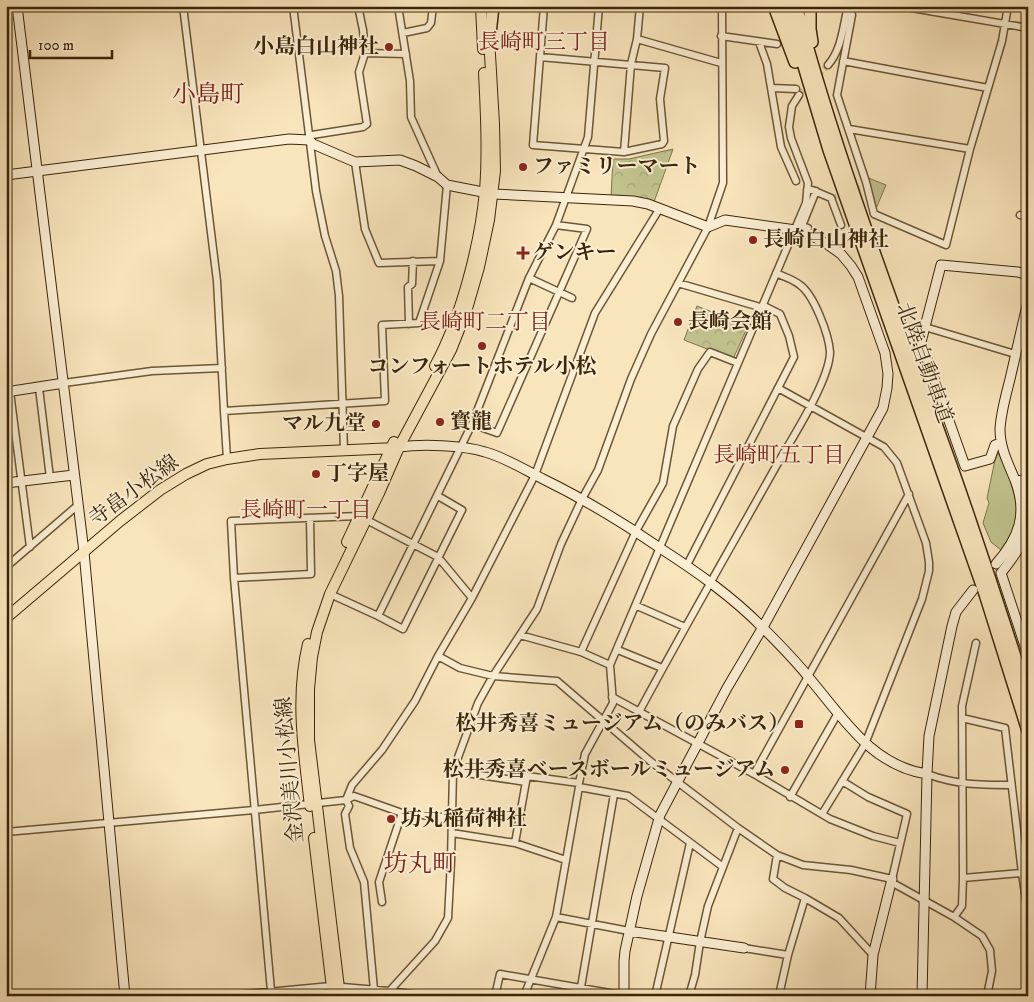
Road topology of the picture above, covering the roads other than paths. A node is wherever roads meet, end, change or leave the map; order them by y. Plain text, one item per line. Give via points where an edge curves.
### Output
1 (17, 6) edge
2 (183, 6) edge
3 (293, 6) edge
4 (358, 6) edge
5 (398, 6) edge
6 (433, 6) edge
7 (481, 6) edge
8 (488, 6) edge
9 (493, 6) edge
10 (544, 6) edge
11 (599, 6) edge
12 (640, 6) edge
13 (722, 6) edge
14 (774, 6) edge
15 (786, 6) edge
16 (796, 6) edge
17 (810, 6) edge
18 (900, 6) edge
19 (1008, 6) edge
20 (848, 7) edge
21 (1004, 24) junction
22 (1028, 28) edge
23 (403, 33) junction
24 (721, 36) junction
25 (637, 39) junction
26 (759, 42) junction
27 (489, 44) junction
28 (777, 44) dead end
29 (366, 54) junction
30 (406, 54) junction
31 (540, 57) junction
32 (596, 61) junction
33 (843, 62) junction
34 (721, 63) junction
35 (631, 64) junction
36 (828, 65) tunnel mouth
37 (772, 88) junction
38 (988, 88) junction
39 (849, 129) junction
40 (309, 140) junction
41 (584, 149) junction
42 (970, 149) junction
43 (201, 150) junction
44 (829, 150) junction
45 (624, 152) junction
46 (355, 162) junction
47 (38, 171) junction
48 (6, 176) edge
49 (438, 178) junction
50 (796, 181) dead end
51 (447, 185) junction
52 (807, 190) junction
53 (816, 192) junction
54 (489, 193) junction
55 (566, 199) junction
56 (660, 208) junction
57 (861, 214) junction
58 (1020, 215) dead end
59 (1028, 217) edge
60 (556, 225) junction
61 (842, 225) dead end
62 (708, 227) junction
63 (795, 230) junction
64 (808, 233) junction
65 (413, 261) junction
66 (440, 261) junction
67 (776, 273) junction
68 (1028, 275) edge
69 (529, 278) junction
70 (678, 283) junction
71 (559, 292) junction
72 (572, 298) dead end
73 (1028, 301) edge
74 (763, 307) junction
75 (410, 324) junction
76 (925, 327) junction
77 (1016, 354) junction
78 (738, 363) junction
79 (222, 368) junction
80 (64, 383) junction
81 (39, 388) junction
82 (778, 388) junction
83 (8, 392) edge
84 (342, 404) junction
85 (810, 405) junction
86 (224, 411) junction
87 (472, 424) junction
88 (866, 437) junction
89 (1001, 443) junction
90 (395, 448) junction
91 (461, 448) junction
92 (344, 450) junction
93 (227, 459) junction
94 (74, 475) junction
95 (535, 475) junction
96 (50, 478) junction
97 (22, 482) junction
98 (1016, 482) junction
99 (6, 484) edge
100 (1028, 493) edge
101 (909, 494) junction
102 (438, 496) junction
103 (582, 499) junction
104 (78, 505) junction
105 (363, 517) junction
106 (310, 519) junction
107 (1028, 526) edge
108 (636, 531) junction
109 (413, 544) junction
110 (30, 547) junction
111 (661, 548) junction
112 (84, 552) junction
113 (6, 553) edge
114 (438, 557) junction
115 (996, 564) dead end
116 (687, 565) junction
117 (7, 566) edge
118 (234, 578) junction
119 (712, 583) junction
120 (973, 590) dead end
121 (330, 594) junction
122 (472, 598) junction
123 (636, 606) junction
124 (378, 616) junction
125 (6, 618) edge
126 (685, 626) junction
127 (763, 627) junction
128 (520, 635) junction
129 (976, 643) dead end
130 (618, 650) junction
131 (581, 652) junction
132 (1028, 655) edge
133 (438, 656) junction
134 (610, 665) junction
135 (662, 668) junction
136 (492, 676) junction
137 (808, 676) junction
138 (612, 697) junction
139 (1028, 698) edge
140 (639, 712) junction
141 (838, 713) junction
142 (962, 718) junction
143 (603, 719) junction
144 (1028, 731) edge
145 (698, 744) junction
146 (865, 744) junction
147 (453, 770) junction
148 (754, 774) junction
149 (927, 774) junction
150 (677, 781) junction
151 (842, 781) junction
152 (526, 782) junction
153 (963, 784) junction
154 (1011, 785) junction
155 (614, 794) junction
156 (790, 796) junction
157 (346, 800) junction
158 (314, 803) junction
159 (254, 810) junction
160 (402, 813) junction
161 (822, 814) junction
162 (452, 818) junction
163 (659, 818) junction
164 (108, 823) junction
165 (738, 828) junction
166 (6, 832) edge
167 (452, 833) junction
168 (516, 843) junction
169 (690, 843) junction
170 (900, 843) junction
171 (777, 855) junction
172 (566, 860) junction
173 (723, 867) junction
174 (1022, 873) junction
175 (963, 878) junction
176 (891, 881) junction
177 (805, 898) junction
178 (925, 901) junction
179 (382, 902) dead end
180 (1028, 914) edge
181 (556, 917) junction
182 (954, 917) junction
183 (592, 923) junction
184 (629, 931) junction
185 (668, 936) junction
186 (700, 942) junction
187 (744, 948) joint
188 (788, 955) junction
189 (873, 955) junction
190 (531, 980) junction
191 (581, 988) junction
192 (374, 990) junction
193 (271, 991) junction
194 (336, 991) edge
195 (306, 992) edge
196 (387, 993) edge
197 (125, 996) edge
198 (224, 996) edge
199 (426, 996) edge
200 (495, 996) edge
201 (524, 996) edge
202 (625, 996) edge
203 (655, 996) edge
204 (689, 996) edge
205 (784, 996) edge
206 (870, 996) edge
207 (922, 996) edge
208 (987, 996) edge

1 - 47 street
2 - 43 street
3 - 40 street
4 - 29 street
5 - 23 street
6 - 23 street via 431,23 426,28
7 - 54 main road
8 - 27 main road
9 - 27 highway
10 - 31 street
11 - 32 street
12 - 25 street
13 - 24 street
14 - 44 highway
15 - 44 highway, 北陸自動車道
16 - 57 highway, 北陸自動車道
17 - 57 highway via 810,29 818,66
18 - 21 street
19 - 21 street
20 - 33 street via 852,15
20 - 36 street via 839,45
21 - 22 street
21 - 38 street
23 - 30 street
24 - 26 street
24 - 34 street
25 - 34 street
25 - 35 street
26 - 28 street
26 - 37 street
27 - 54 main road via 494,124
29 - 30 street
29 - 40 street via 359,72 367,124 312,135
30 - 49 street via 411,117
31 - 32 street
31 - 41 street via 533,145
32 - 35 street
32 - 41 street
33 - 38 street
33 - 39 street via 838,95
34 - 62 street via 723,183
35 - 45 street
35 - 45 street via 665,68 660,99 664,141
37 - 50 street via 780,147
37 - 52 street via 798,92 789,127 808,183
38 - 42 street
39 - 42 street
39 - 42 street via 874,214 946,245
40 - 43 street via 289,139
40 - 46 street
40 - 84 street via 325,236 336,271
41 - 45 street
41 - 55 street
43 - 47 street
43 - 79 street via 217,281
44 - 144 highway, 北陸自動車道 via 985,594
46 - 49 street via 400,160
46 - 65 street via 365,228 379,263
47 - 48 street
47 - 80 street
49 - 51 street
51 - 54 street
51 - 66 street
52 - 53 street
52 - 63 street via 806,203
53 - 61 street via 831,198
53 - 64 street via 802,226 808,228
54 - 55 street
54 - 90 main road via 479,267 452,350
55 - 56 street via 633,201
55 - 60 street
56 - 62 street
56 - 95 street via 595,313
57 - 139 highway, 北陸自動車道 via 988,571
58 - 59 street
60 - 69 street
60 - 71 street via 587,229
62 - 63 street via 725,220
62 - 70 street
63 - 64 street
63 - 67 street
64 - 88 street via 841,254 851,266 885,353 888,374 883,408
65 - 66 street
65 - 75 street via 412,284 408,287
66 - 75 street via 419,323
67 - 74 street
67 - 85 street via 800,284 812,298 830,352 826,373
68 - 76 street via 941,265
69 - 71 street
69 - 87 street
70 - 74 street
70 - 103 street via 631,379 598,470
71 - 72 street
71 - 87 street via 497,433
73 - 77 street
74 - 78 street
74 - 82 street via 780,314 790,336 794,357
75 - 84 street via 382,325 385,401
76 - 77 street
76 - 89 street via 921,342 965,466 990,459 995,446
77 - 89 street via 1002,414
78 - 108 street via 710,352 698,369 674,426 663,483
78 - 111 street
79 - 80 street via 152,371
79 - 86 street
80 - 81 street
80 - 94 street
81 - 83 street
81 - 96 street
82 - 85 street
82 - 116 street
83 - 97 street
84 - 86 street
84 - 92 street
85 - 88 street
85 - 119 street
86 - 93 street
87 - 91 street
88 - 101 street via 891,454
88 - 127 street
89 - 98 street
90 - 91 street
90 - 92 main road, 寺畠小松線
90 - 105 main road
91 - 95 street via 486,452
91 - 102 street
92 - 93 main road, 寺畠小松線
93 - 112 main road, 寺畠小松線 via 186,474 160,490
94 - 96 street
94 - 104 street
95 - 103 street
95 - 122 street
96 - 97 street
97 - 99 street
97 - 110 street
98 - 100 street via 1024,480
98 - 115 street via 1020,523 1012,544
101 - 137 street
101 - 146 street via 926,543 927,580
102 - 109 street
102 - 114 street via 462,510
103 - 108 street
103 - 128 street via 537,609
104 - 110 street
104 - 112 street
105 - 106 street
105 - 109 street
105 - 121 main road
105 - 158 main road, 金沢美川小松線 via 325,591 304,658 302,744
106 - 118 street via 311,574
106 - 118 street via 231,521
107 - 132 street via 1016,554 1001,573
108 - 111 street
108 - 131 street
109 - 114 street
109 - 124 street
110 - 117 street
111 - 116 street
111 - 123 street
112 - 125 main road, 寺畠小松線
112 - 164 street
113 - 117 street
114 - 122 street
114 - 124 street via 403,629
116 - 119 street
118 - 159 street
119 - 126 street
119 - 127 street
120 - 149 street via 956,612 947,642 929,736
121 - 124 street
121 - 158 main road via 317,632 309,689
122 - 133 street
123 - 126 street
123 - 130 street
126 - 135 street
127 - 137 street
127 - 145 street
128 - 131 street
128 - 136 street
129 - 142 street
130 - 134 street
130 - 135 street
131 - 134 street
133 - 136 street via 460,668
133 - 157 street via 415,701 382,750 352,785
134 - 138 street
135 - 140 street
136 - 143 street via 557,681
136 - 147 street via 478,703
137 - 141 street
137 - 148 street
138 - 140 street
138 - 143 street
140 - 145 street
141 - 146 street
141 - 156 street
142 - 153 street
142 - 154 street via 1005,728
143 - 150 street
143 - 152 street via 585,754 579,783 527,776
145 - 148 street
145 - 150 street
146 - 149 street via 895,765
146 - 151 street
147 - 152 street
147 - 162 street
148 - 156 street
149 - 153 street
149 - 178 street
150 - 163 street
150 - 165 street
151 - 161 street
151 - 170 street via 907,814
152 - 168 street
153 - 154 street
153 - 175 street
154 - 174 street
155 - 163 street via 628,796
155 - 172 street via 580,787
155 - 183 street
156 - 161 street
157 - 158 street
157 - 160 street via 354,796
157 - 192 street via 350,848 364,882
158 - 159 street
158 - 194 main road
159 - 164 street
159 - 193 street
160 - 162 street
160 - 179 street via 379,882
161 - 170 street via 855,829
162 - 167 street
163 - 169 street
163 - 184 street
164 - 166 street
164 - 197 street
165 - 171 street
165 - 173 street
167 - 168 street
167 - 196 street via 448,918 435,941
168 - 172 street
169 - 173 street
169 - 185 street
170 - 176 street
171 - 176 street via 803,865 851,870
171 - 177 street via 773,879
172 - 181 street
173 - 186 street via 708,906
174 - 175 street
174 - 180 street
175 - 182 street via 962,906
176 - 178 street
176 - 189 street
177 - 188 street
177 - 189 street via 839,918
178 - 182 street
178 - 207 street
181 - 183 street
181 - 190 street
182 - 208 street via 982,936 990,950 992,971
183 - 184 street
183 - 191 street
184 - 185 street
184 - 202 street via 624,961
185 - 186 street
185 - 203 street
186 - 187 street
186 - 204 street
187 - 188 street
188 - 205 street via 780,991
189 - 206 street
190 - 191 street
190 - 200 street via 500,974
190 - 201 street
191 - 202 street
192 - 194 street
192 - 196 street
193 - 195 street
193 - 198 street
194 - 195 street
196 - 199 street

